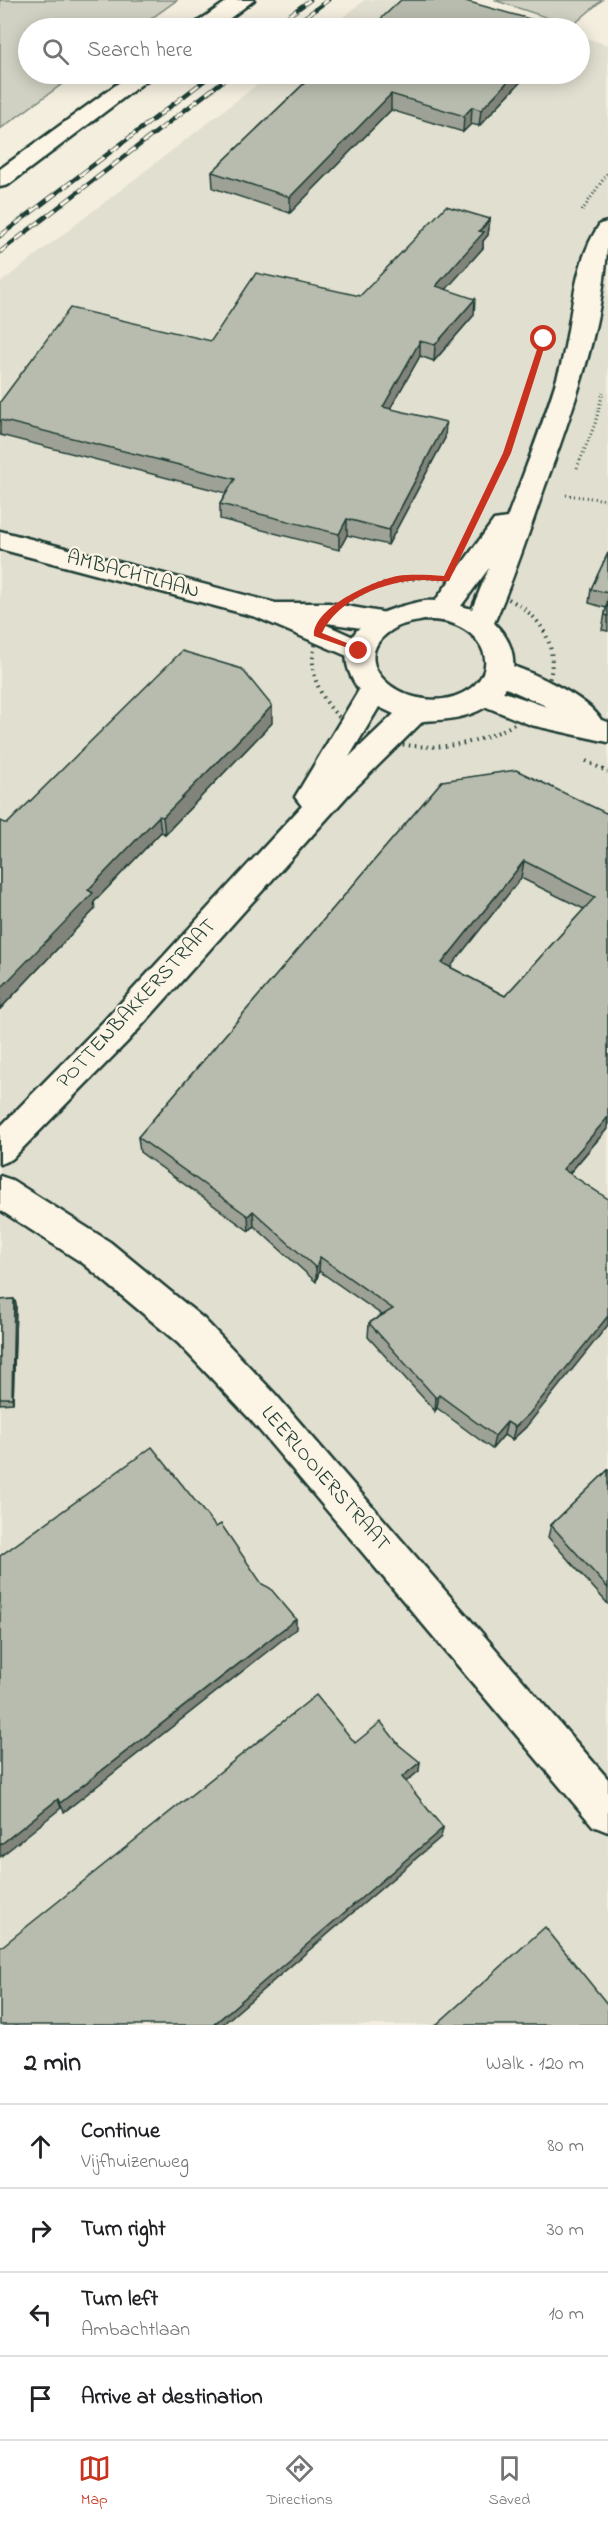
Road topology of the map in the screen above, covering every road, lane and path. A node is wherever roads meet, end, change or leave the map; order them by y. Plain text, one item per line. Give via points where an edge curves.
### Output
1 (243, 0) edge
2 (218, 18) edge
3 (130, 84) edge
4 (608, 172) edge
5 (0, 180) edge
6 (579, 217) dead end
7 (608, 229) edge
8 (503, 463) dead end
9 (530, 487) junction
10 (566, 495) dead end
11 (608, 500) edge
12 (482, 509) dead end
13 (0, 540) edge
14 (446, 579) dead end
15 (517, 604) dead end
16 (443, 611) junction
17 (382, 621) junction
18 (323, 623) junction
19 (479, 625) junction
20 (359, 651) junction
21 (492, 683) junction
22 (374, 690) junction
23 (538, 703) junction
24 (417, 709) junction
25 (354, 727) junction
26 (606, 733) edge
27 (384, 740) junction
28 (272, 858) junction
29 (0, 1149) edge
30 (0, 1191) edge
31 (608, 1811) edge

1 - 2 street
3 - 5 street
4 - 6 path
7 - 9 street via 594,261 561,407
8 - 12 path
9 - 16 street
9 - 19 street
10 - 11 path
13 - 18 street, AMBACHTLAAN
14 - 18 path via 405,578 373,586
15 - 23 path via 534,619 550,649 553,672
16 - 17 street via 403,613
16 - 19 street
17 - 18 street, AMBACHTLAAN
17 - 20 street via 366,636
18 - 20 street, AMBACHTLAAN
18 - 25 path via 311,647 314,682 328,704
19 - 21 street via 501,655
20 - 22 street via 361,672
21 - 23 street
21 - 24 street via 455,708
22 - 24 street via 395,703
22 - 25 street, POTTENBAKKERSTRAAT
23 - 26 street
23 - 27 path via 499,735 466,746 409,746
24 - 27 street, POTTENBAKKERSTRAAT
25 - 27 path
25 - 28 street, POTTENBAKKERSTRAAT
27 - 28 street, POTTENBAKKERSTRAAT
28 - 29 street, POTTENBAKKERSTRAAT via 113,1034
30 - 31 street, LEERLOOIERSTRAAT via 97,1253 191,1331 263,1407

